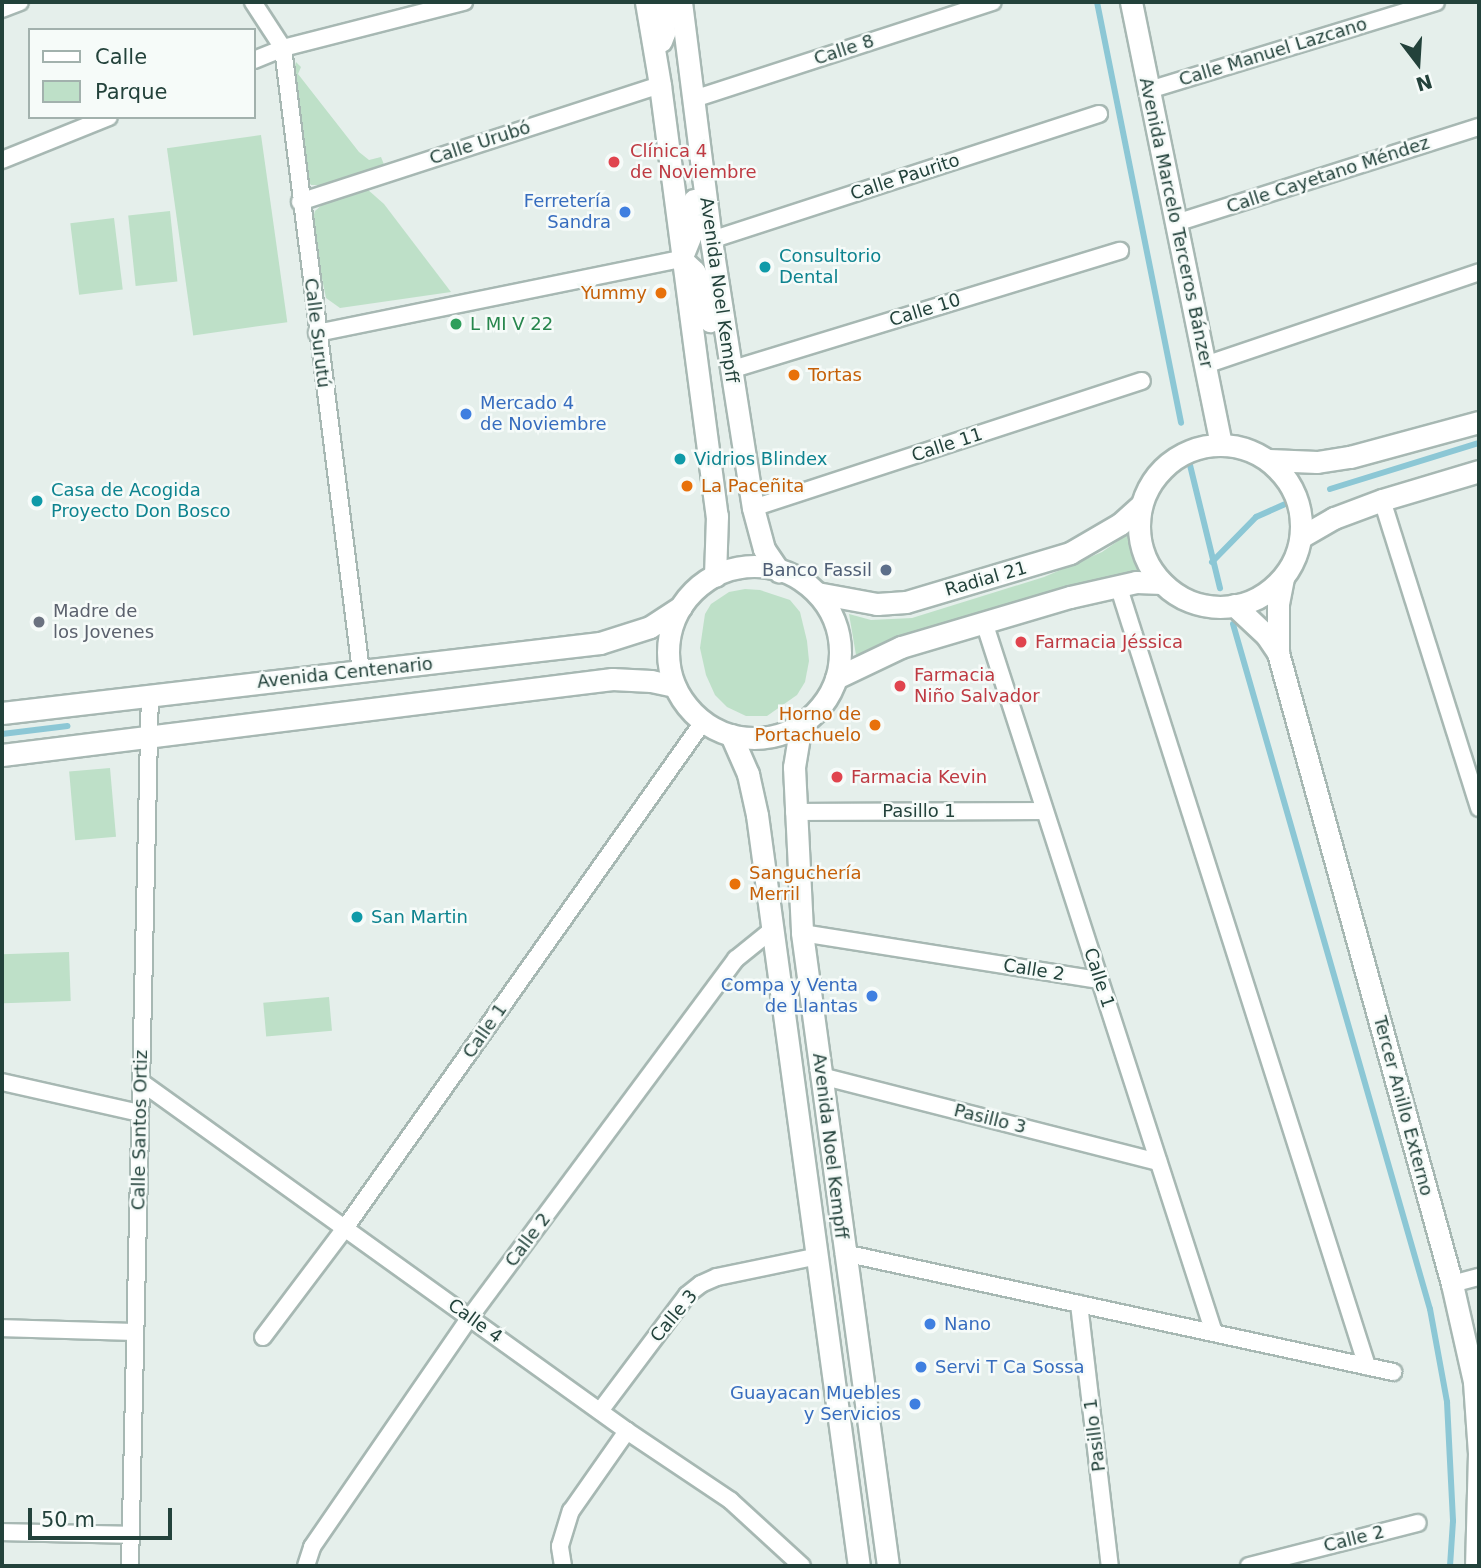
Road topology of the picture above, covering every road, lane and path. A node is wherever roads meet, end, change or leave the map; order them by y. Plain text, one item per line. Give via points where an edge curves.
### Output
1 (20, 2) edge
2 (253, 2) edge
3 (464, 2) edge
4 (646, 2) edge
5 (663, 2) edge
6 (681, 2) edge
7 (993, 2) edge
8 (1131, 2) edge
9 (1436, 2) edge
10 (2, 9) edge
11 (283, 48) junction
12 (656, 54) junction
13 (256, 59) edge
14 (660, 85) junction
15 (1149, 90) junction
16 (694, 99) junction
17 (1099, 114) dead end
18 (104, 119) edge
19 (1479, 127) edge
20 (700, 143) junction
21 (2, 160) edge
22 (300, 202) junction
23 (1176, 223) junction
24 (711, 240) junction
25 (1120, 251) dead end
26 (681, 259) junction
27 (1479, 272) edge
28 (317, 333) junction
29 (1205, 365) junction
30 (730, 370) junction
31 (1142, 381) dead end
32 (1479, 422) edge
33 (1221, 444) junction
34 (1269, 460) junction
35 (1479, 471) edge
36 (1382, 500) junction
37 (1141, 505) junction
38 (753, 508) junction
39 (1301, 537) junction
40 (779, 571) junction
41 (715, 576) junction
42 (1283, 578) junction
43 (1162, 583) junction
44 (1118, 585) junction
45 (817, 593) junction
46 (1234, 605) junction
47 (681, 607) junction
48 (984, 622) junction
49 (1278, 653) junction
50 (361, 672) junction
51 (836, 678) junction
52 (674, 686) junction
53 (150, 695) junction
54 (2, 713) edge
55 (703, 722) junction
56 (802, 724) junction
57 (731, 735) junction
58 (148, 738) junction
59 (2, 755) edge
60 (1479, 808) edge
61 (1044, 811) junction
62 (794, 812) junction
63 (772, 930) junction
64 (803, 933) junction
65 (1099, 980) junction
66 (821, 1076) junction
67 (2, 1082) edge
68 (141, 1082) junction
69 (140, 1113) junction
70 (800, 1122) junction
71 (1158, 1162) junction
72 (345, 1228) junction
73 (844, 1253) junction
74 (818, 1256) junction
75 (1479, 1278) edge
76 (1452, 1284) junction
77 (1079, 1304) junction
78 (470, 1317) junction
79 (2, 1328) edge
80 (135, 1332) junction
81 (1214, 1333) junction
82 (263, 1337) dead end
83 (1367, 1366) junction
84 (1393, 1372) dead end
85 (600, 1411) junction
86 (627, 1431) junction
87 (871, 1441) junction
88 (1479, 1506) edge
89 (1418, 1523) dead end
90 (2, 1532) edge
91 (131, 1535) junction
92 (130, 1566) edge
93 (306, 1566) edge
94 (563, 1566) edge
95 (802, 1566) edge
96 (859, 1566) edge
97 (888, 1566) edge
98 (1110, 1566) edge
99 (1249, 1566) edge
100 (1476, 1566) edge

1 - 10 street
2 - 11 street, Calle Surutú
3 - 11 street
4 - 12 street, Avenida Noel Kempff
5 - 12 street via 664,33
6 - 16 street, Avenida Noel Kempff
7 - 16 street, Calle 8
8 - 15 street, Avenida Marcelo Terceros Bánzer
9 - 15 street, Calle Manuel Lazcano
11 - 13 street
11 - 22 street, Calle Surutú
12 - 14 street, Avenida Noel Kempff
14 - 22 street, Calle Urubó
14 - 26 street, Avenida Noel Kempff
15 - 23 street, Avenida Marcelo Terceros Bánzer
16 - 20 street, Avenida Noel Kempff
17 - 24 street, Calle Paurito
18 - 21 street
19 - 23 street, Calle Cayetano Méndez
20 - 24 street, Avenida Noel Kempff
20 - 26 street via 693,180 696,222
22 - 28 street, Calle Surutú
23 - 29 street, Avenida Marcelo Terceros Bánzer
24 - 30 street, Avenida Noel Kempff
25 - 30 street, Calle 10
26 - 28 street
26 - 30 street via 703,288 716,349
26 - 41 street, Avenida Noel Kempff via 717,516
27 - 29 street
28 - 50 street, Calle Surutú
29 - 33 street, Avenida Marcelo Terceros Bánzer
30 - 38 street, Avenida Noel Kempff
31 - 38 street, Calle 11
32 - 34 street via 1350,457 1317,462
33 - 34 street via 1242,447
33 - 37 street via 1180,455 1155,476
34 - 39 street via 1289,482 1300,508
35 - 36 street
36 - 39 street via 1334,518
36 - 60 street
37 - 43 street via 1141,547
37 - 45 street, Radial 21 via 1120,524 1070,553 906,602 877,604
38 - 40 street, Avenida Noel Kempff via 764,549
39 - 42 street
40 - 41 street via 757,566
40 - 45 street
41 - 47 street
42 - 46 street via 1266,593
42 - 49 street, Tercer Anillo Externo via 1276,628
43 - 44 street
43 - 46 street via 1201,605
44 - 48 street
44 - 83 street
45 - 51 street via 831,611 838,633
46 - 49 street, Tercer Anillo Externo
47 - 50 street, Avenida Centenario via 650,627 600,643
47 - 52 street via 670,632 668,659
48 - 51 street via 901,647
48 - 61 street, Calle 1
49 - 76 street, Tercer Anillo Externo
50 - 53 street, Avenida Centenario
51 - 56 street via 823,704
52 - 55 street
52 - 58 street via 612,679
53 - 54 street, Avenida Centenario
53 - 58 street, Calle Santos Ortiz
55 - 57 street
55 - 72 street, Calle 1
56 - 57 street via 755,738
56 - 62 street, Avenida Noel Kempff via 794,767
57 - 63 street, Avenida Noel Kempff via 748,774 757,815
58 - 59 street
58 - 68 street, Calle Santos Ortiz
61 - 62 street, Pasillo 1
61 - 65 street, Calle 1
62 - 64 street, Avenida Noel Kempff
63 - 70 street, Avenida Noel Kempff
63 - 78 street, Calle 2 via 736,959
64 - 65 street, Calle 2
64 - 66 street, Avenida Noel Kempff
65 - 71 street, Calle 1
66 - 71 street, Pasillo 3
66 - 73 street, Avenida Noel Kempff
67 - 69 street
68 - 69 street, Calle Santos Ortiz
68 - 72 street, Calle 4
69 - 80 street, Calle Santos Ortiz
70 - 73 street via 813,1143 829,1236
70 - 74 street, Avenida Noel Kempff
71 - 81 street, Calle 1
72 - 78 street, Calle 4
72 - 82 street, Calle 1
73 - 77 street
73 - 87 street, Avenida Noel Kempff
74 - 85 street, Calle 3 via 701,1284 687,1295
74 - 87 street via 828,1262 841,1286 860,1418
74 - 96 street, Avenida Noel Kempff
75 - 76 street
76 - 88 street, Tercer Anillo Externo via 1474,1382
77 - 81 street
77 - 98 street, Pasillo 1
78 - 85 street, Calle 4
78 - 93 street, Calle 2 via 312,1548
79 - 80 street
80 - 91 street, Calle Santos Ortiz
81 - 83 street
83 - 84 street
85 - 86 street, Calle 4
86 - 94 street via 571,1511 561,1546
86 - 95 street, Calle 4 via 731,1501
87 - 97 street, Avenida Noel Kempff
88 - 100 street, Tercer Anillo Externo
89 - 99 street, Calle 2
90 - 91 street
91 - 92 street, Calle Santos Ortiz

